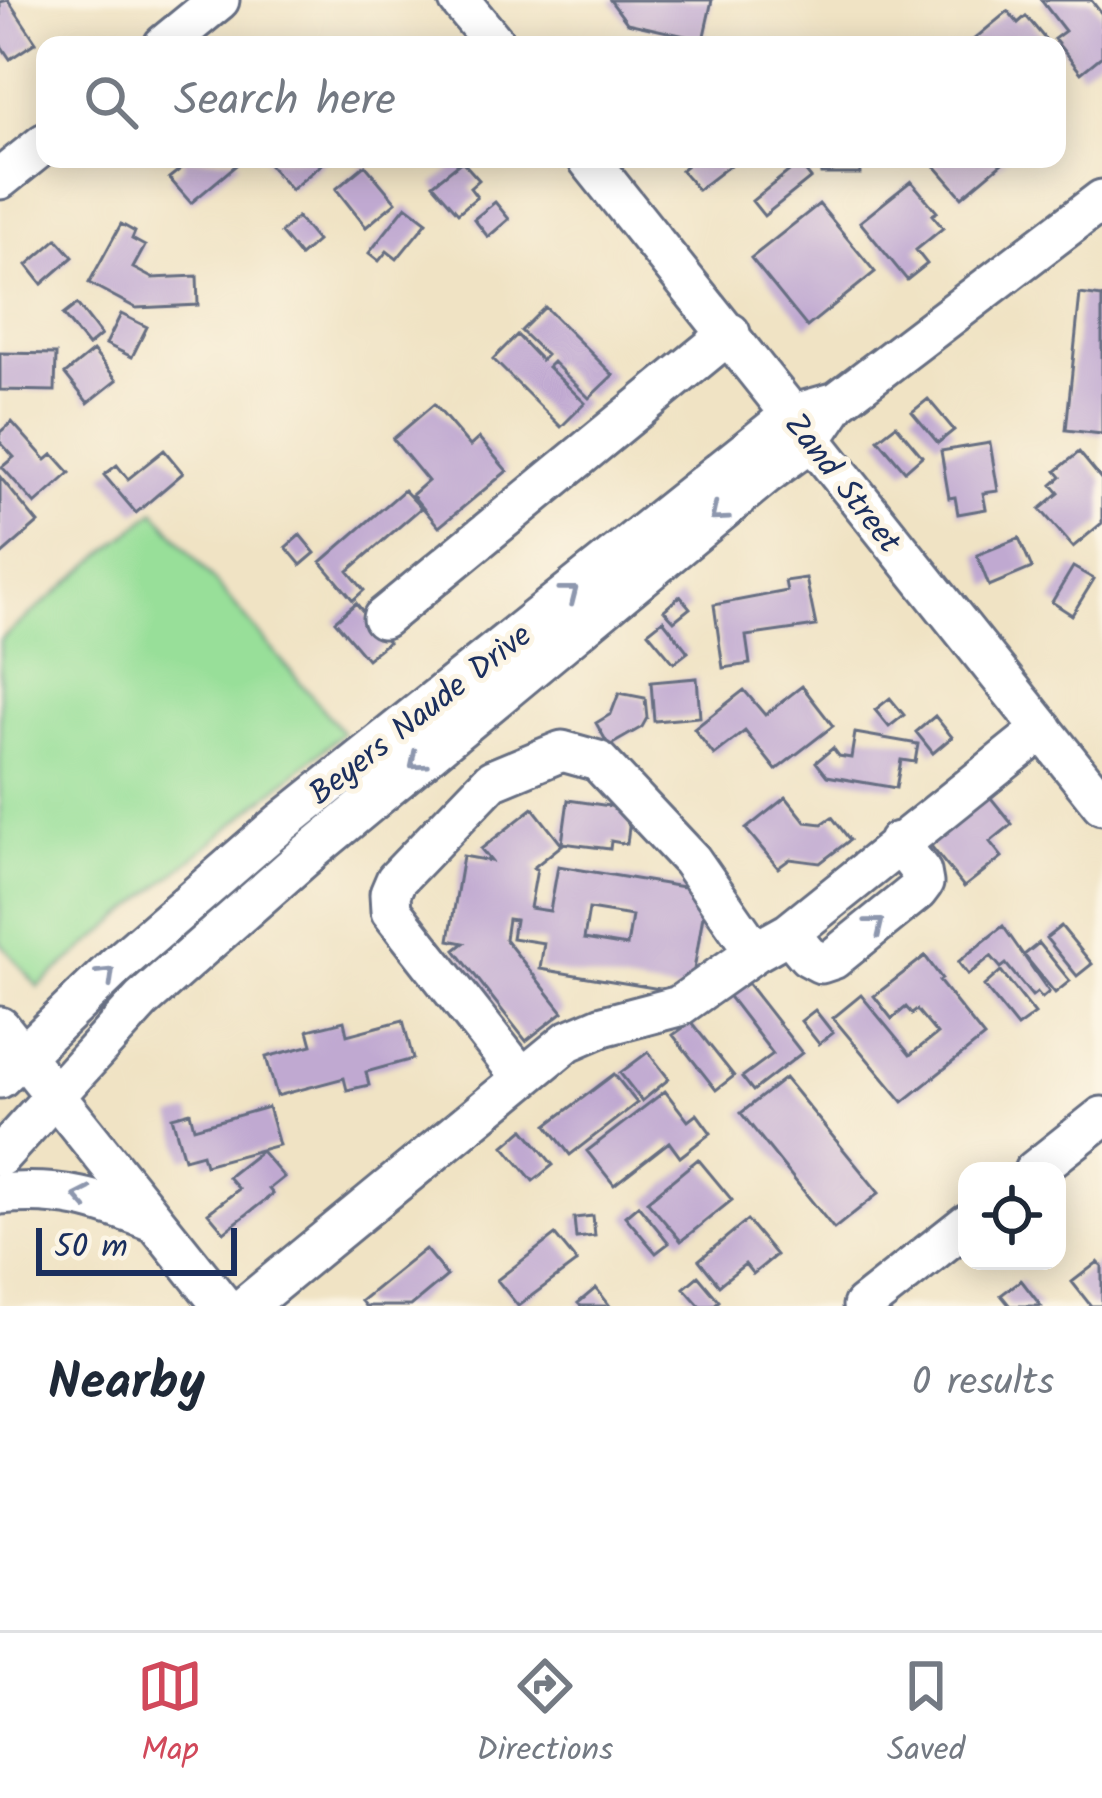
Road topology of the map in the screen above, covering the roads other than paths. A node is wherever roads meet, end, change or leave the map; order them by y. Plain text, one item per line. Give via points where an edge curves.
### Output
1 (219, 0) edge
2 (459, 0) edge
3 (175, 36) edge
4 (489, 36) edge
5 (36, 149) edge
6 (595, 168) edge
7 (0, 179) edge
8 (1102, 200) edge
9 (730, 333) junction
10 (801, 429) junction
11 (383, 618) dead end
12 (1042, 729) junction
13 (1102, 804) edge
14 (772, 943) junction
15 (8, 1054) edge
16 (521, 1078) junction
17 (54, 1094) junction
18 (1102, 1117) edge
19 (0, 1156) edge
20 (1045, 1162) edge
21 (0, 1195) edge
22 (160, 1225) junction
23 (958, 1231) edge
24 (224, 1306) edge
25 (247, 1306) edge
26 (863, 1306) edge

1 - 3 street
2 - 4 street
5 - 7 street
6 - 9 street, Zand Street
8 - 10 street, Beyers Naude Drive
9 - 10 street, Zand Street
9 - 11 street
10 - 12 street, Zand Street
15 -> 10 street, Beyers Naude Drive via 280,823
10 -> 17 street, Beyers Naude Drive via 142,1000
12 - 13 street, Zand Street
12 - 14 street via 898,842 922,883 833,959
14 - 16 street via 679,1006 568,1041
14 - 16 street via 598,761 562,751 492,781 396,880 391,911
15 - 17 street
16 - 25 street
17 - 19 street, Beyers Naude Drive
17 - 22 street
18 - 20 street
22 -> 21 street via 101,1201 43,1190
22 - 24 street
23 - 26 street

